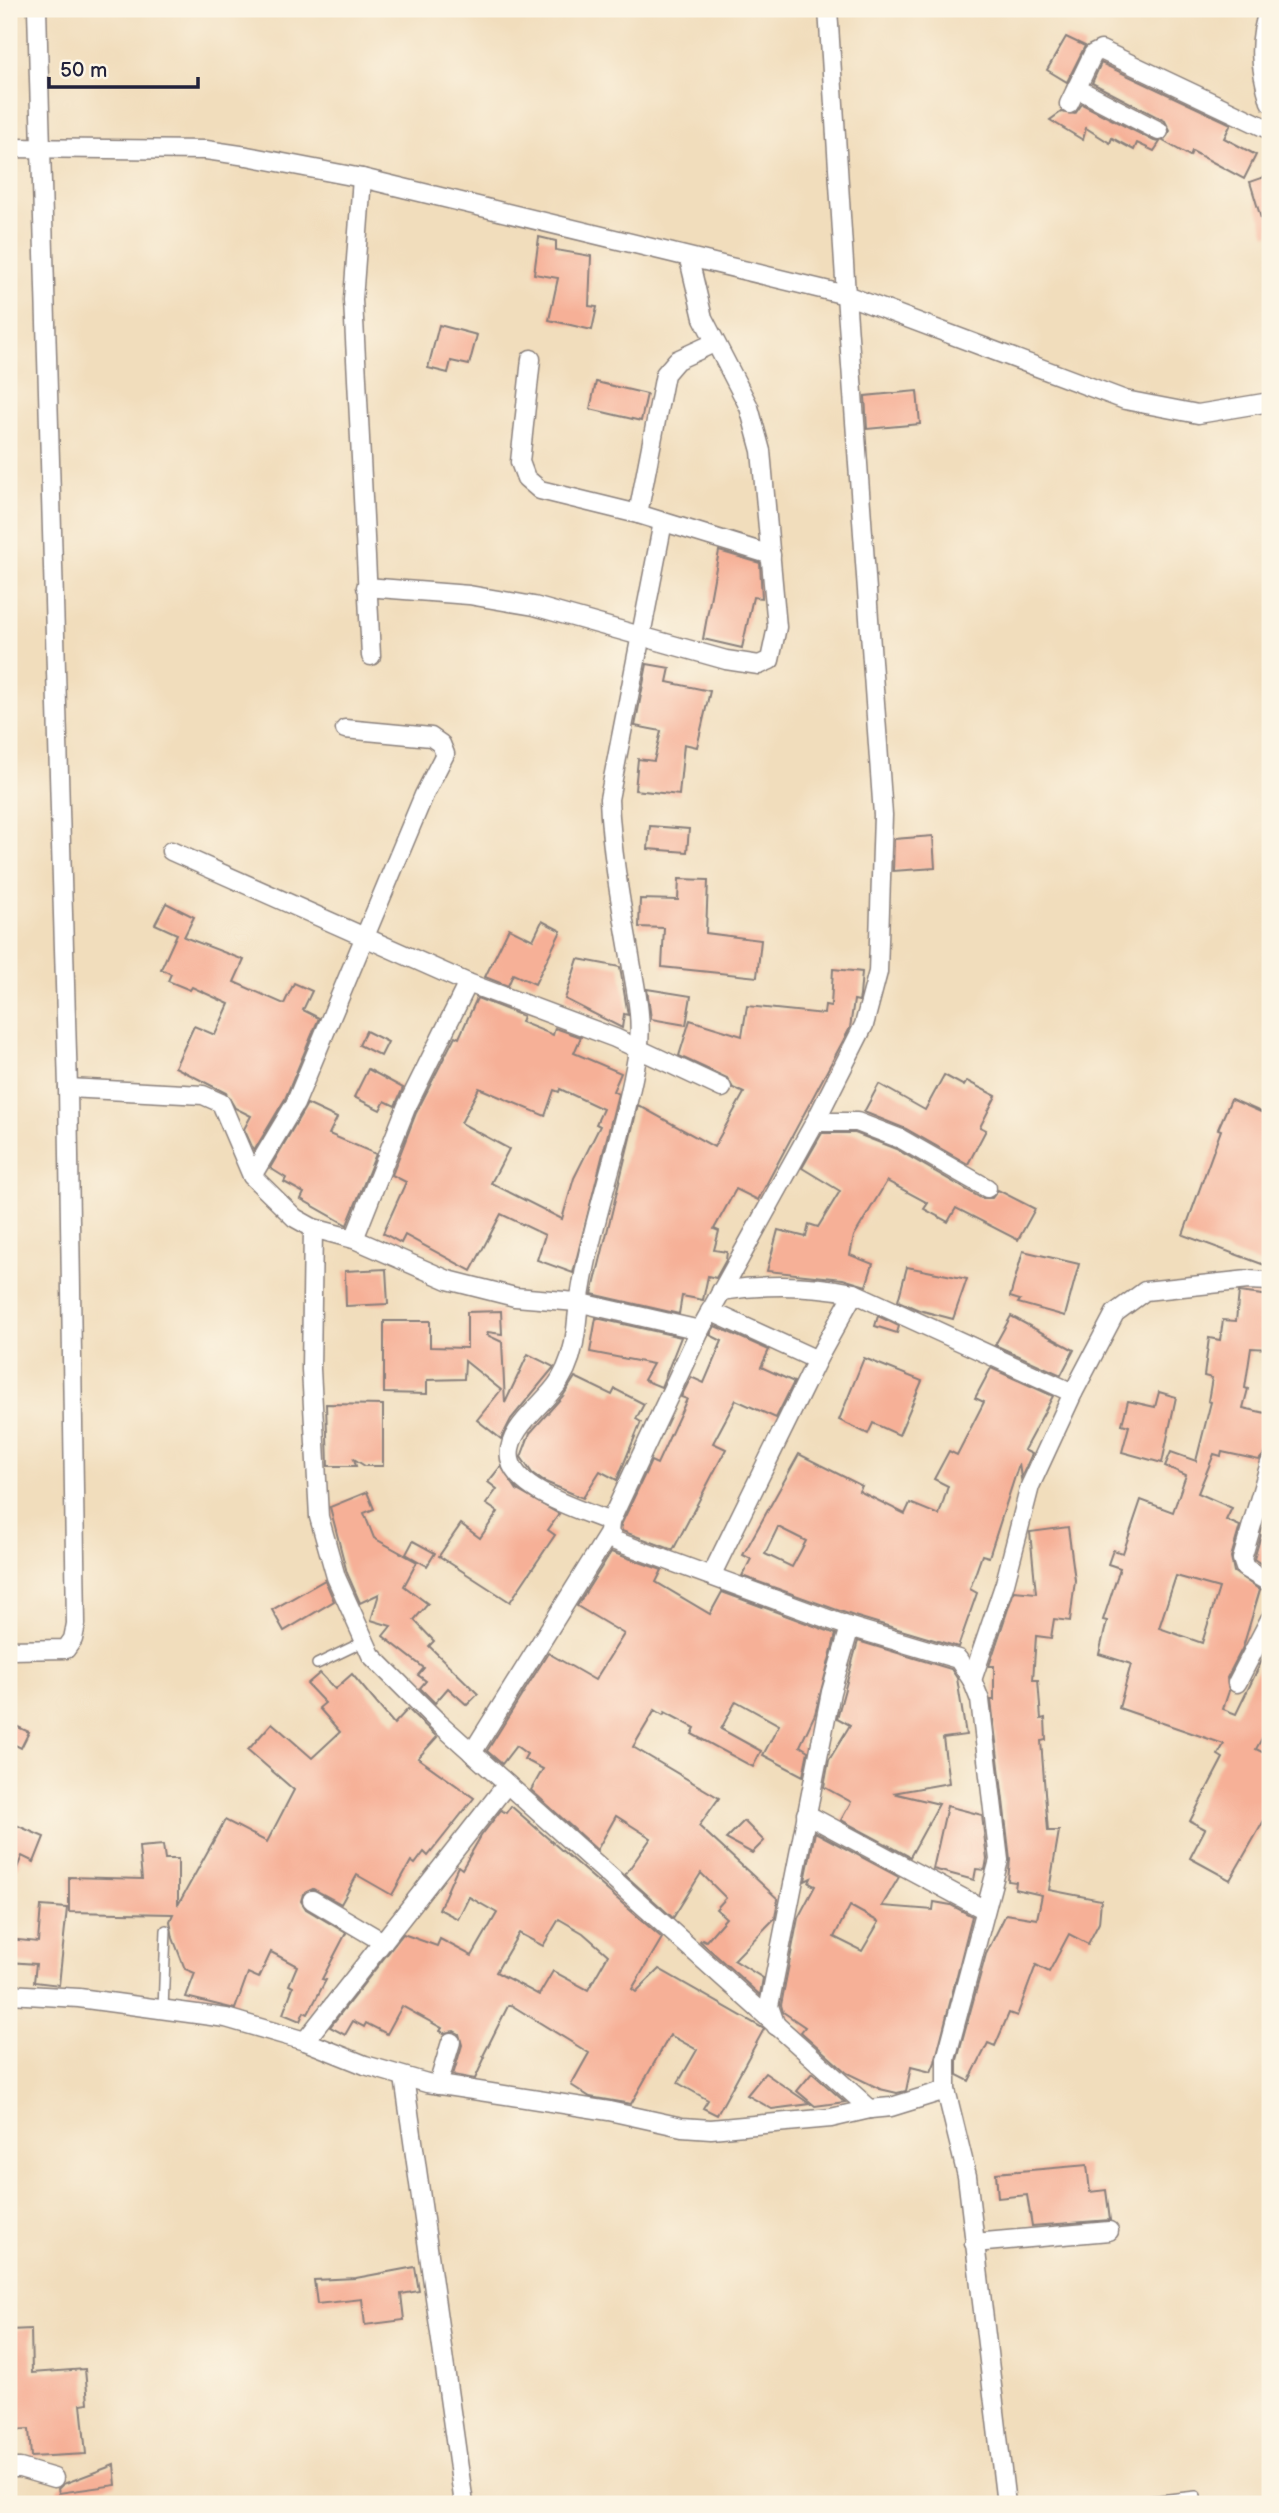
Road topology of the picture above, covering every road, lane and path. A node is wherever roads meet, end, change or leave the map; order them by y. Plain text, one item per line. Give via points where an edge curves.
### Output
1 (37, 9) edge
2 (828, 9) edge
3 (1269, 9) edge
4 (1270, 102) edge
5 (1270, 130) edge
6 (1159, 131) dead end
7 (39, 147) junction
8 (9, 148) edge
9 (362, 178) junction
10 (690, 259) junction
11 (846, 295) junction
12 (714, 343) junction
13 (531, 359) dead end
14 (1270, 402) edge
15 (638, 514) junction
16 (663, 522) junction
17 (771, 555) junction
18 (366, 587) junction
19 (641, 637) junction
20 (371, 656) dead end
21 (345, 729) dead end
22 (171, 851) dead end
23 (366, 938) junction
24 (468, 983) junction
25 (639, 1049) junction
26 (68, 1088) junction
27 (722, 1088) dead end
28 (815, 1122) junction
29 (252, 1176) junction
30 (987, 1188) dead end
31 (313, 1228) junction
32 (354, 1239) junction
33 (1270, 1281) edge
34 (721, 1291) junction
35 (854, 1293) junction
36 (577, 1302) junction
37 (710, 1311) junction
38 (700, 1330) junction
39 (817, 1360) junction
40 (1073, 1393) junction
41 (1270, 1463) edge
42 (609, 1527) junction
43 (712, 1574) junction
44 (1270, 1583) edge
45 (1270, 1619) edge
46 (850, 1627) junction
47 (365, 1641) junction
48 (9, 1650) edge
49 (317, 1664) dead end
50 (972, 1680) junction
51 (1237, 1683) dead end
52 (472, 1753) junction
53 (507, 1784) junction
54 (807, 1814) junction
55 (312, 1900) dead end
56 (985, 1910) junction
57 (166, 1930) dead end
58 (383, 1942) junction
59 (9, 1994) edge
60 (163, 2010) junction
61 (776, 2026) junction
62 (305, 2041) junction
63 (451, 2042) dead end
64 (404, 2077) junction
65 (438, 2085) junction
66 (946, 2090) junction
67 (870, 2109) junction
68 (1109, 2231) dead end
69 (974, 2243) junction
70 (9, 2468) edge
71 (54, 2478) dead end
72 (1196, 2496) dead end
73 (464, 2504) edge
74 (1006, 2504) edge
75 (1122, 2504) edge

1 - 7 street
2 - 11 street
3 - 4 street via 1258,55
5 - 6 street via 1101,50 1093,54 1073,96
7 - 8 street
7 - 9 street via 206,150
7 - 26 street
9 - 10 street
9 - 18 street via 353,300
10 - 11 street
10 - 12 street via 703,318
11 - 14 street via 1148,406 1198,414
11 - 28 street via 883,815 878,959 864,1025
12 - 15 street via 677,360 665,374
12 - 17 street via 749,407 761,451
13 - 15 street via 520,462 526,478 540,490
15 - 16 street
16 - 17 street
16 - 19 street
17 - 19 street via 777,627 769,660 759,665 726,660
18 - 19 street via 469,595 534,606
18 - 20 street
19 - 25 street via 609,799 610,830 638,994
21 - 23 street via 431,737 445,754
22 - 23 street
23 - 24 street
23 - 29 street via 295,1104
24 - 25 street
24 - 32 street via 406,1108
25 - 27 street
25 - 36 street
26 - 29 street via 203,1095 220,1103
26 - 48 street via 76,1624 66,1649
28 - 30 street via 857,1122 901,1139
28 - 34 street
29 - 31 street via 295,1218
31 - 32 street
31 - 47 street via 311,1369 319,1517 336,1577
32 - 36 street via 448,1280 515,1297
33 - 40 street via 1145,1291 1115,1313
34 - 35 street via 826,1288
34 - 37 street
35 - 39 street
35 - 40 street
36 - 38 street
36 - 42 street via 572,1357 560,1382 516,1434 510,1460 522,1480 534,1489
37 - 38 street
37 - 39 street
38 - 42 street
39 - 43 street
40 - 50 street via 1030,1486 1005,1583
41 - 44 street via 1242,1559 1245,1568
42 - 43 street via 615,1541
42 - 52 street
43 - 46 street
45 - 51 street
46 - 50 street via 958,1659
46 - 54 street via 831,1692
47 - 49 lane
47 - 52 street via 371,1655
50 - 56 street via 980,1700 999,1860
52 - 53 street
53 - 58 street
53 - 61 street
54 - 56 street
54 - 61 street via 769,2006
55 - 58 street
56 - 66 street via 946,2059
57 - 60 lane
58 - 62 street
59 - 60 street
60 - 62 street via 226,2018
61 - 67 street
62 - 64 street
63 - 65 street
64 - 65 street
64 - 73 street
65 - 67 street via 691,2128 831,2118
66 - 67 street
66 - 69 street via 967,2176
68 - 69 street
69 - 74 street
70 - 71 street
72 - 75 lane

